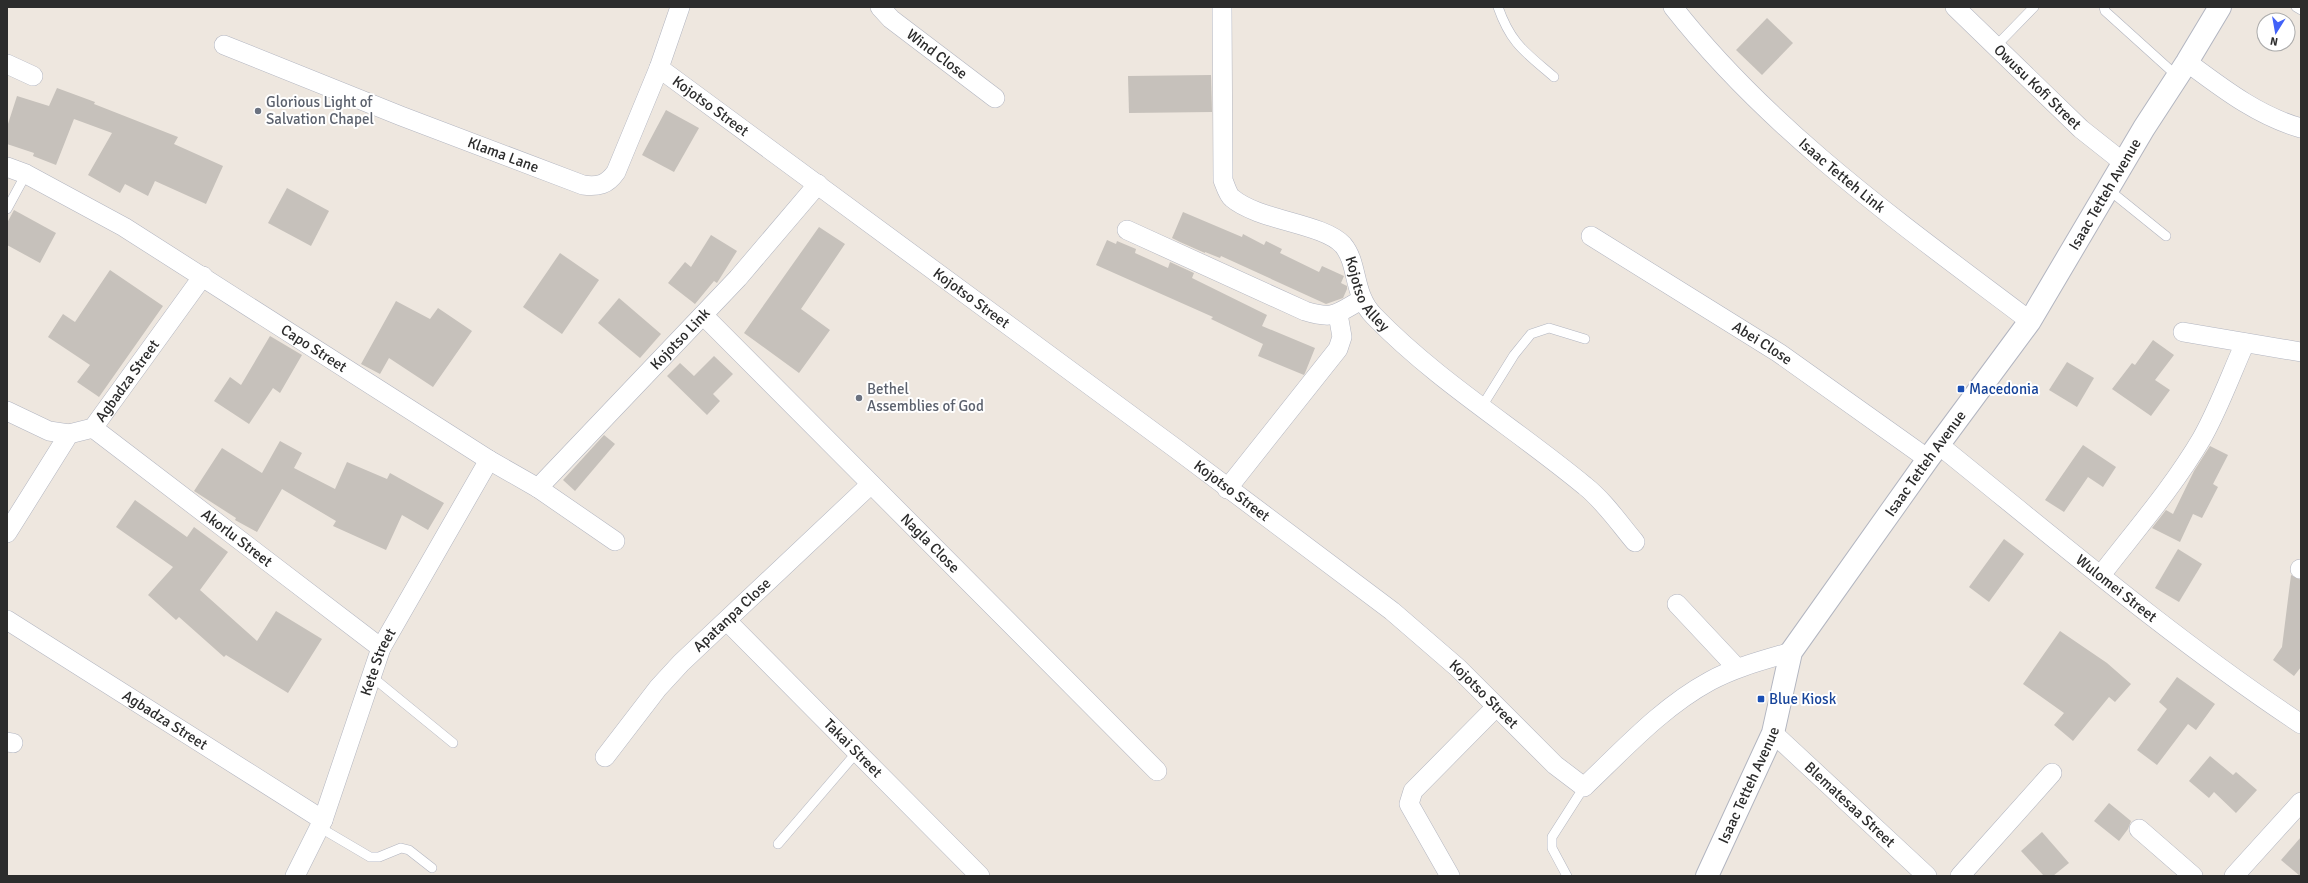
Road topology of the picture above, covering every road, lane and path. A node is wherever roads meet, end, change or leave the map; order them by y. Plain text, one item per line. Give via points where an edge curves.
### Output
1 (680, 7) edge
2 (880, 7) edge
3 (1222, 7) edge
4 (1498, 7) edge
5 (1673, 7) edge
6 (1955, 7) edge
7 (2034, 7) edge
8 (2104, 7) edge
9 (2220, 7) edge
10 (2296, 7) edge
11 (2301, 10) edge
12 (224, 45) dead end
13 (1995, 47) junction
14 (7, 64) edge
15 (659, 68) junction
16 (2182, 69) junction
17 (33, 76) dead end
18 (1554, 78) dead end
19 (995, 98) dead end
20 (2301, 128) edge
21 (2124, 163) junction
22 (7, 167) edge
23 (26, 174) junction
24 (818, 184) junction
25 (2109, 190) junction
26 (7, 209) edge
27 (1127, 230) dead end
28 (1591, 236) dead end
29 (2166, 236) dead end
30 (202, 276) junction
31 (1361, 300) junction
32 (1338, 314) junction
33 (703, 315) junction
34 (2030, 321) junction
35 (2183, 332) dead end
36 (1585, 339) dead end
37 (2245, 343) junction
38 (2301, 352) edge
39 (1481, 408) junction
40 (7, 410) edge
41 (93, 428) junction
42 (69, 434) junction
43 (1933, 452) junction
44 (489, 460) junction
45 (871, 484) junction
46 (538, 488) junction
47 (1228, 489) junction
48 (10, 521) edge
49 (615, 541) dead end
50 (1635, 542) dead end
51 (2101, 575) junction
52 (1677, 604) dead end
53 (7, 620) edge
54 (727, 621) junction
55 (381, 648) junction
56 (1791, 652) junction
57 (1737, 668) junction
58 (371, 676) junction
59 (1496, 707) junction
60 (2301, 724) edge
61 (1773, 733) junction
62 (453, 743) dead end
63 (857, 752) junction
64 (605, 757) dead end
65 (1157, 771) dead end
66 (2052, 773) dead end
67 (1584, 787) junction
68 (2301, 802) edge
69 (321, 823) junction
70 (2139, 829) dead end
71 (778, 844) dead end
72 (432, 868) dead end
73 (295, 876) edge
74 (980, 876) edge
75 (1450, 876) edge
76 (1567, 876) edge
77 (1707, 876) edge
78 (1927, 876) edge
79 (1960, 876) edge
80 (2193, 876) edge
81 (2234, 876) edge

1 - 15 street, Klama Lane
2 - 19 street, Wind Close via 891,19
3 - 31 street, Kojotso Alley via 1223,180 1231,198 1253,210 1328,235 1343,245 1353,266
4 - 18 lane via 1505,28 1517,45
5 - 34 street, Isaac Tetteh Link via 1746,89 1817,157 1885,213
6 - 13 street, Owusu Kofi Street
7 - 13 lane
8 - 16 lane via 2105,11
9 - 16 street, Isaac Tetteh Avenue
10 - 11 lane
12 - 15 street, Klama Lane via 583,185 596,186 610,182 616,172
13 - 21 street, Owusu Kofi Street via 2081,129
14 - 17 street
15 - 24 street, Kojotso Street
16 - 20 street via 2265,114
16 - 21 street, Isaac Tetteh Avenue
21 - 25 street, Isaac Tetteh Avenue
22 - 23 street, Capo Street
23 - 26 lane
23 - 30 street, Capo Street via 124,227
24 - 33 street, Kojotso Link via 769,244
24 - 47 street, Kojotso Street
25 - 29 lane
25 - 34 street, Isaac Tetteh Avenue
27 - 32 street via 1305,311 1323,316
28 - 43 street, Abei Close
30 - 41 street, Agbadza Street
30 - 44 street, Capo Street
31 - 32 street
31 - 39 street, Kojotso Alley via 1395,337
32 - 47 street via 1342,337 1338,349
33 - 45 street, Nagla Close
33 - 46 street, Kojotso Link
34 - 43 street, Isaac Tetteh Avenue
35 - 37 street
36 - 39 lane via 1549,328 1531,334 1514,355
37 - 38 street
37 - 51 street via 2218,408 2202,438
39 - 50 street, Kojotso Alley via 1586,486
40 - 42 street via 49,431
41 - 42 street, Agbadza Street
41 - 55 street, Akorlu Street
42 - 48 street
43 - 51 street, Wulomei Street
43 - 56 street, Isaac Tetteh Avenue
44 - 46 street, Capo Street
44 - 55 street, Kete Street
45 - 54 street, Apatanpa Close
45 - 65 street, Nagla Close
46 - 49 street, Capo Street
47 - 59 street, Kojotso Street via 1392,611 1458,668
51 - 60 street, Wulomei Street via 2248,689
52 - 57 street
53 - 69 street, Agbadza Street
54 - 63 street, Takai Street
54 - 64 street, Apatanpa Close via 658,688
55 - 58 street, Kete Street
56 - 57 street
56 - 61 street, Isaac Tetteh Avenue
57 - 67 street via 1710,681 1670,708
58 - 62 lane
58 - 69 street, Kete Street
59 - 67 street, Kojotso Street via 1555,765
59 - 75 street via 1413,791 1409,804
61 - 77 street, Isaac Tetteh Avenue
61 - 78 street, Blematesaa Street
63 - 71 lane
63 - 74 street, Takai Street
66 - 79 street
67 - 76 lane via 1552,837 1552,848
68 - 81 street
69 - 72 lane via 370,857 379,857 401,848 409,850
69 - 73 street, Kete Street
70 - 80 street

